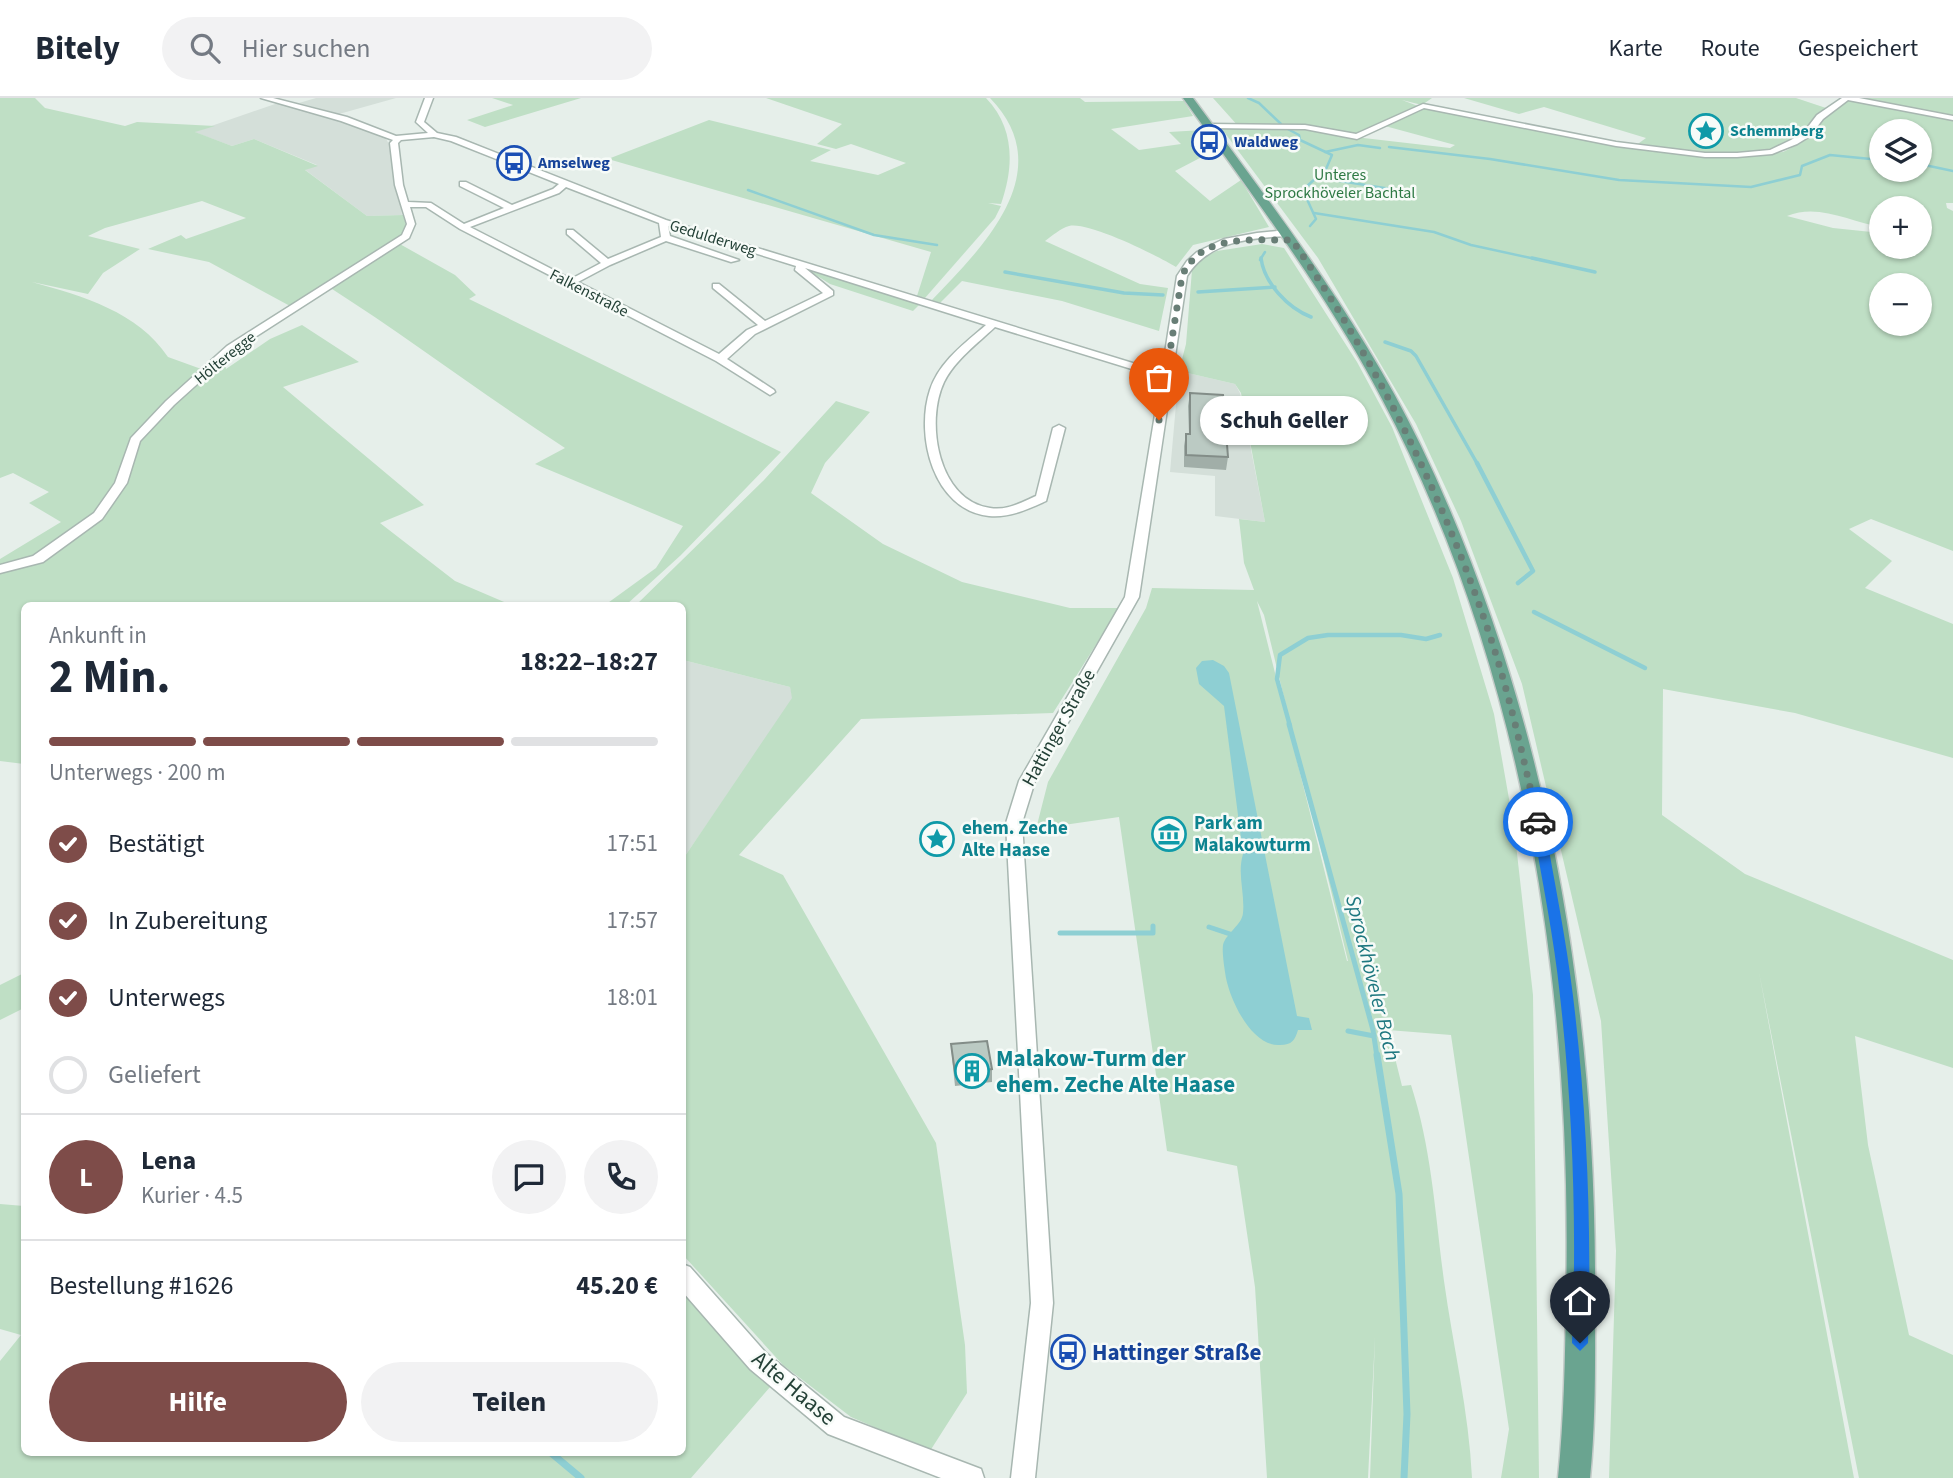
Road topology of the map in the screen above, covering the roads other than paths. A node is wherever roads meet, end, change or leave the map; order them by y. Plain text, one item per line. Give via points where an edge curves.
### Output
1 (265, 98) edge
2 (429, 98) edge
3 (1188, 98) edge
4 (1847, 98) edge
5 (1953, 118) edge
6 (1209, 126) junction
7 (434, 135) junction
8 (398, 138) junction
9 (565, 183) junction
10 (463, 184) dead end
11 (404, 204) junction
12 (511, 208) junction
13 (663, 222) junction
14 (463, 228) junction
15 (570, 232) dead end
16 (1289, 236) junction
17 (666, 238) junction
18 (734, 260) dead end
19 (607, 262) junction
20 (791, 262) junction
21 (570, 283) junction
22 (716, 286) dead end
23 (995, 322) junction
24 (764, 325) junction
25 (720, 359) junction
26 (1164, 376) junction
27 (771, 392) dead end
28 (1059, 428) dead end
29 (0, 569) edge
30 (686, 1279) edge
31 (972, 1478) edge
32 (1023, 1478) edge
33 (1574, 1478) edge

1 - 8 street, Gedulderweg via 344,118
2 - 7 street via 421,122
3 - 6 main road
4 - 5 street
4 - 6 street via 1815,121 1807,134 1777,150 1737,155 1616,144 1423,106 1357,137 1305,127
6 - 16 main road
7 - 8 street, Gedulderweg
7 - 9 street, Gedulderweg
8 - 11 street, Hölteregge via 394,147
9 - 12 street
9 - 13 street, Gedulderweg
10 - 12 street
11 - 14 street, Falkenstraße via 428,205
11 - 29 street, Hölteregge via 411,224 406,236 231,348 170,403 135,440 121,483 98,516 38,559
12 - 14 street
13 - 17 street
13 - 20 street, Gedulderweg
14 - 21 street, Falkenstraße
15 - 19 street
16 - 26 street, Hattinger Straße via 1245,239 1206,249 1188,264
16 - 33 main road via 1387,394 1458,549 1488,630 1541,834 1567,994 1577,1102 1583,1266
17 - 18 street
17 - 19 street
19 - 21 street
20 - 23 street, Gedulderweg
20 - 24 street via 830,293
21 - 25 street, Falkenstraße
22 - 24 street
23 - 26 street, Gedulderweg
23 - 28 street via 953,362 935,390 930,441 948,489 981,510 1021,511 1042,498
24 - 25 street
25 - 27 street, Falkenstraße
26 - 32 street, Hattinger Straße via 1132,597 1027,781 1014,823 1042,1303
30 - 31 street, Alte Haase via 758,1361 836,1426

